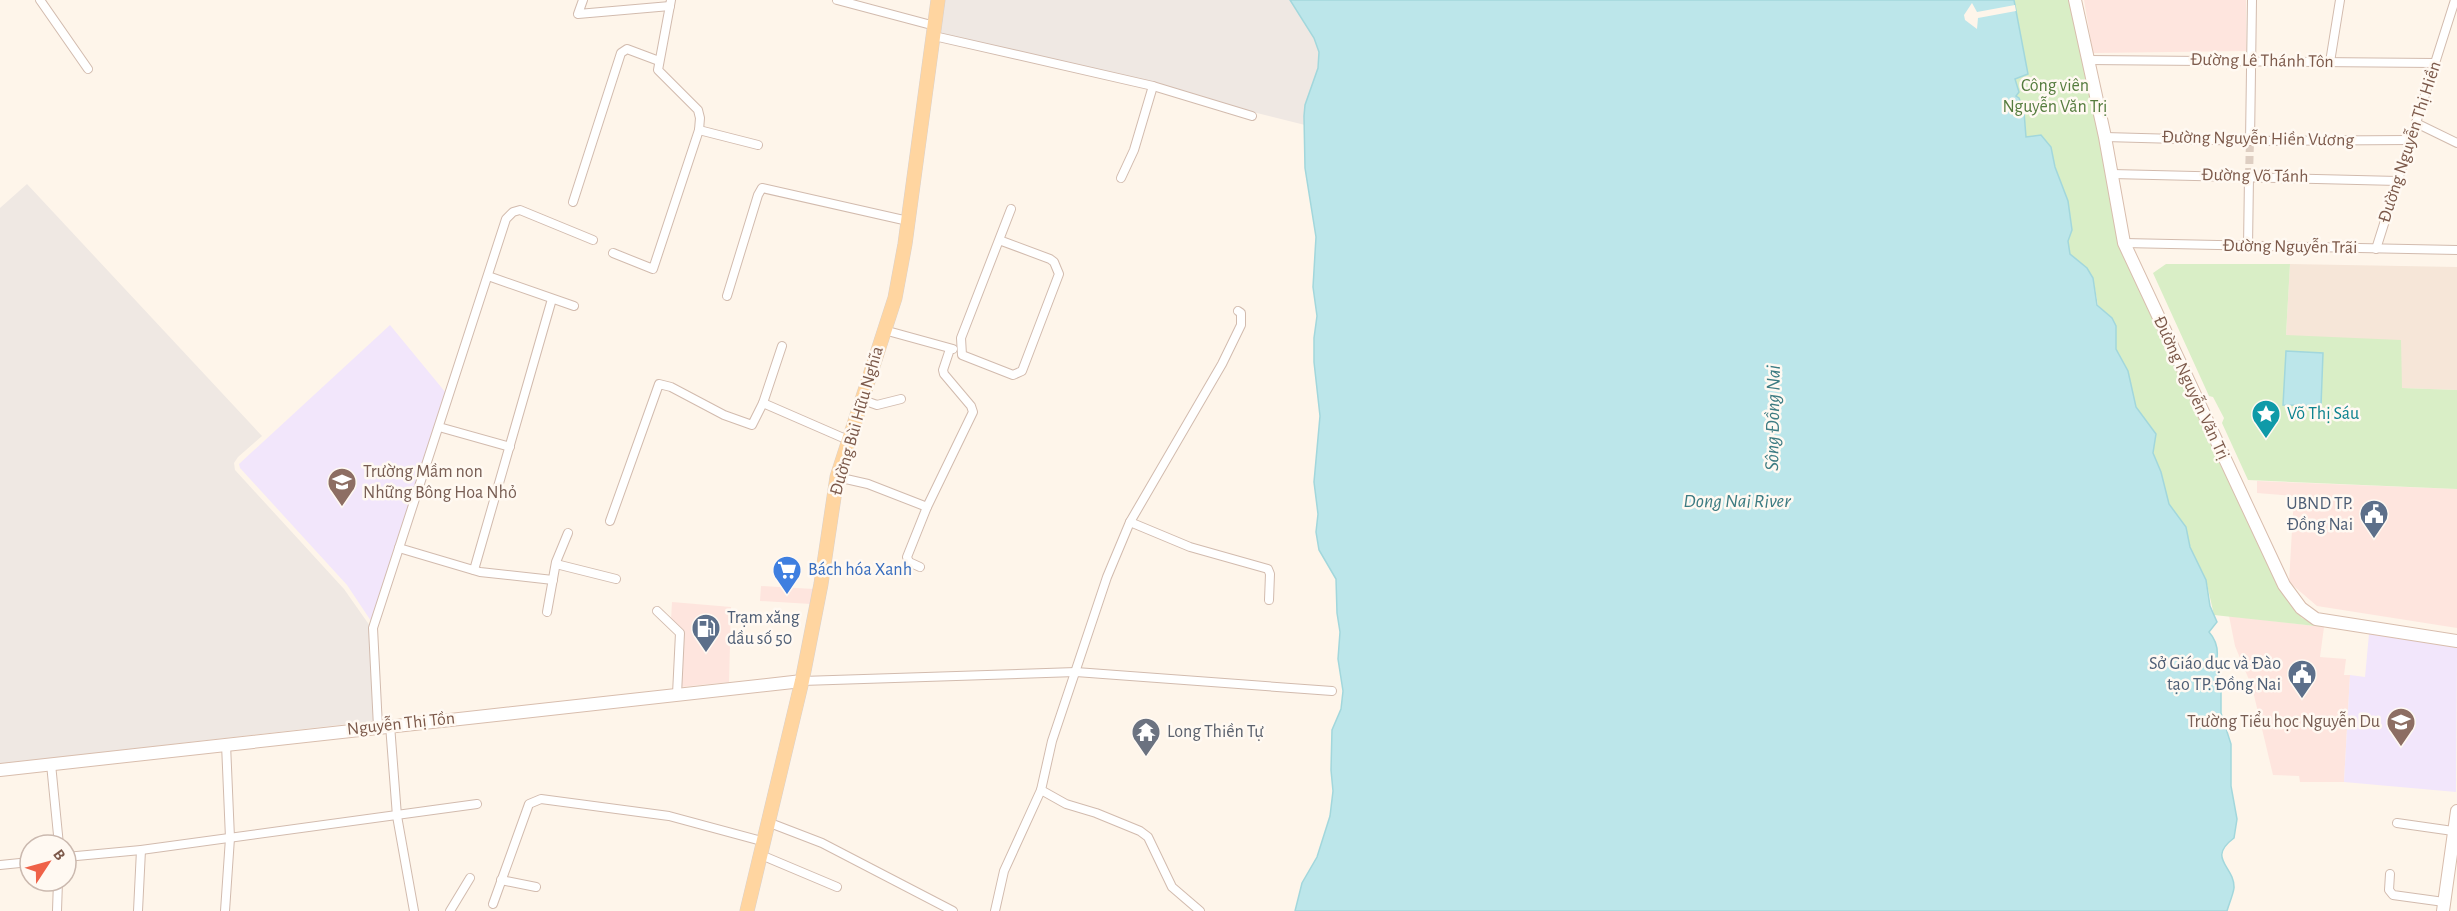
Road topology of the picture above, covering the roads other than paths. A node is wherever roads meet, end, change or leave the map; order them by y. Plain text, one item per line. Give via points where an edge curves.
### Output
1 (40, 0) edge
2 (583, 0) edge
3 (837, 0) edge
4 (938, 0) edge
5 (2075, 0) edge
6 (2252, 0) edge
7 (2340, 0) edge
8 (2455, 0) edge
9 (670, 3) edge
10 (2453, 17) edge
11 (934, 31) junction
12 (2088, 60) junction
13 (659, 61) junction
14 (2252, 61) junction
15 (2330, 62) junction
16 (2435, 63) junction
17 (88, 69) dead end
18 (1153, 86) junction
19 (1252, 116) dead end
20 (2416, 123) junction
21 (699, 130) junction
22 (2105, 137) junction
23 (2411, 140) junction
24 (2250, 141) junction
25 (2457, 143) edge
26 (758, 145) dead end
27 (2112, 174) junction
28 (2249, 176) junction
29 (1121, 178) dead end
30 (2398, 181) junction
31 (573, 202) dead end
32 (1011, 209) dead end
33 (908, 221) junction
34 (593, 240) dead end
35 (999, 240) junction
36 (2124, 243) junction
37 (2248, 247) junction
38 (2376, 249) junction
39 (2457, 250) edge
40 (613, 253) dead end
41 (488, 276) junction
42 (727, 296) dead end
43 (552, 298) junction
44 (574, 306) dead end
45 (1238, 310) dead end
46 (884, 330) junction
47 (782, 346) dead end
48 (950, 349) junction
49 (961, 351) junction
50 (860, 399) junction
51 (901, 399) dead end
52 (763, 403) junction
53 (439, 427) junction
54 (848, 440) junction
55 (510, 447) junction
56 (837, 477) junction
57 (927, 507) junction
58 (610, 521) dead end
59 (1130, 522) junction
60 (568, 532) dead end
61 (399, 548) junction
62 (556, 564) junction
63 (920, 567) dead end
64 (474, 570) junction
65 (616, 579) dead end
66 (553, 580) junction
67 (1269, 600) dead end
68 (657, 611) dead end
69 (547, 612) dead end
70 (2457, 640) edge
71 (1076, 672) junction
72 (802, 681) junction
73 (1332, 691) dead end
74 (677, 694) junction
75 (384, 726) junction
76 (226, 744) junction
77 (51, 764) junction
78 (0, 770) edge
79 (1041, 790) junction
80 (477, 804) dead end
81 (2457, 811) edge
82 (397, 816) junction
83 (770, 823) junction
84 (2397, 823) dead end
85 (2453, 831) junction
86 (57, 833) edge
87 (230, 838) junction
88 (763, 849) junction
89 (141, 850) junction
90 (78, 856) edge
91 (18, 863) edge
92 (0, 865) edge
93 (2390, 874) dead end
94 (471, 878) dead end
95 (501, 880) junction
96 (536, 886) dead end
97 (837, 887) dead end
98 (58, 893) edge
99 (493, 904) dead end
100 (2443, 906) edge
101 (57, 911) edge
102 (138, 911) edge
103 (225, 911) edge
104 (414, 911) edge
105 (450, 911) edge
106 (747, 911) edge
107 (952, 911) edge
108 (996, 911) edge
109 (1200, 911) edge

1 - 17 street
2 - 9 street via 578,14
3 - 11 street
4 - 11 main road, Đường Bùi Hữu Nghĩa
5 - 12 street, Đường Nguyễn Văn Trị
6 - 14 street
7 - 15 street
8 - 10 street, Đường Nguyễn Thị Hiền
9 - 13 street
10 - 16 street, Đường Nguyễn Thị Hiền
11 - 18 street
11 - 33 main road, Đường Bùi Hữu Nghĩa
12 - 14 street, Đường Lê Thánh Tôn
12 - 22 street, Đường Nguyễn Văn Trị
13 - 21 street via 658,70 698,110
13 - 31 street via 627,49 621,53
14 - 15 street, Đường Lê Thánh Tôn
14 - 24 street
15 - 16 street, Đường Lê Thánh Tôn
16 - 20 street, Đường Nguyễn Thị Hiền
18 - 19 street
18 - 29 street via 1134,150
20 - 23 street, Đường Nguyễn Thị Hiền
20 - 25 street
21 - 26 street
21 - 40 street via 653,269
22 - 24 street, Đường Nguyễn Hiền Vương
22 - 27 street, Đường Nguyễn Văn Trị
23 - 24 street, Đường Nguyễn Hiền Vương
23 - 30 street, Đường Nguyễn Thị Hiền
27 - 28 street, Đường Võ Tánh
27 - 36 street, Đường Nguyễn Văn Trị
28 - 30 street, Đường Võ Tánh
28 - 37 street
30 - 38 street, Đường Nguyễn Thị Hiền
32 - 35 street
33 - 42 street via 762,188
33 - 46 main road, Đường Bùi Hữu Nghĩa via 895,298
34 - 41 street via 516,211 507,219
35 - 49 street via 962,338
35 - 49 street via 1050,259 1059,273 1022,371 1013,375 962,355
36 - 37 street, Đường Nguyễn Trãi
36 - 70 street, Đường Nguyễn Văn Trị via 2270,558 2301,608 2316,619
37 - 38 street, Đường Nguyễn Trãi
38 - 39 street, Đường Nguyễn Trãi
41 - 43 street
41 - 53 street
43 - 44 street
43 - 55 street
45 - 59 street via 1241,325 1222,364
46 - 48 street
46 - 50 main road, Đường Bùi Hữu Nghĩa
47 - 52 street
48 - 49 street
48 - 57 street via 944,374 973,412
50 - 51 street via 877,405
50 - 54 main road, Đường Bùi Hữu Nghĩa
52 - 54 street
52 - 58 street via 752,425 659,384
53 - 55 street
53 - 61 street
54 - 56 main road, Đường Bùi Hữu Nghĩa
55 - 64 street
56 - 57 street via 868,484
56 - 72 main road, Đường Bùi Hữu Nghĩa
57 - 63 street via 906,557
59 - 67 street via 1190,547 1268,568
59 - 71 street via 1107,577
60 - 62 street
61 - 64 street
61 - 75 street via 373,628
62 - 65 street
62 - 66 street
64 - 66 street
66 - 69 street
68 - 74 street via 680,633
71 - 72 street
71 - 73 street
71 - 79 street via 1048,755
72 - 74 street, Nguyễn Thị Tồn
72 - 83 main road, Đường Bùi Hữu Nghĩa
74 - 75 street, Nguyễn Thị Tồn
75 - 76 street, Nguyễn Thị Tồn
75 - 82 street
76 - 77 street, Nguyễn Thị Tồn
76 - 87 street
77 - 78 street, Nguyễn Thị Tồn
77 - 86 street
79 - 108 street via 1004,871
79 - 109 street via 1148,837 1172,887
80 - 82 street
81 - 85 street
82 - 87 street
82 - 104 street
83 - 88 main road, Đường Bùi Hữu Nghĩa
83 - 107 street via 822,843
84 - 85 street
85 - 100 street
87 - 89 street
87 - 103 street
88 - 95 street via 669,816 541,799 529,804
88 - 97 street
88 - 106 main road, Đường Bùi Hữu Nghĩa
89 - 90 street
89 - 102 street
91 - 92 street
93 - 100 street via 2389,890 2394,895
94 - 105 street
95 - 96 street
95 - 99 street
98 - 101 street

